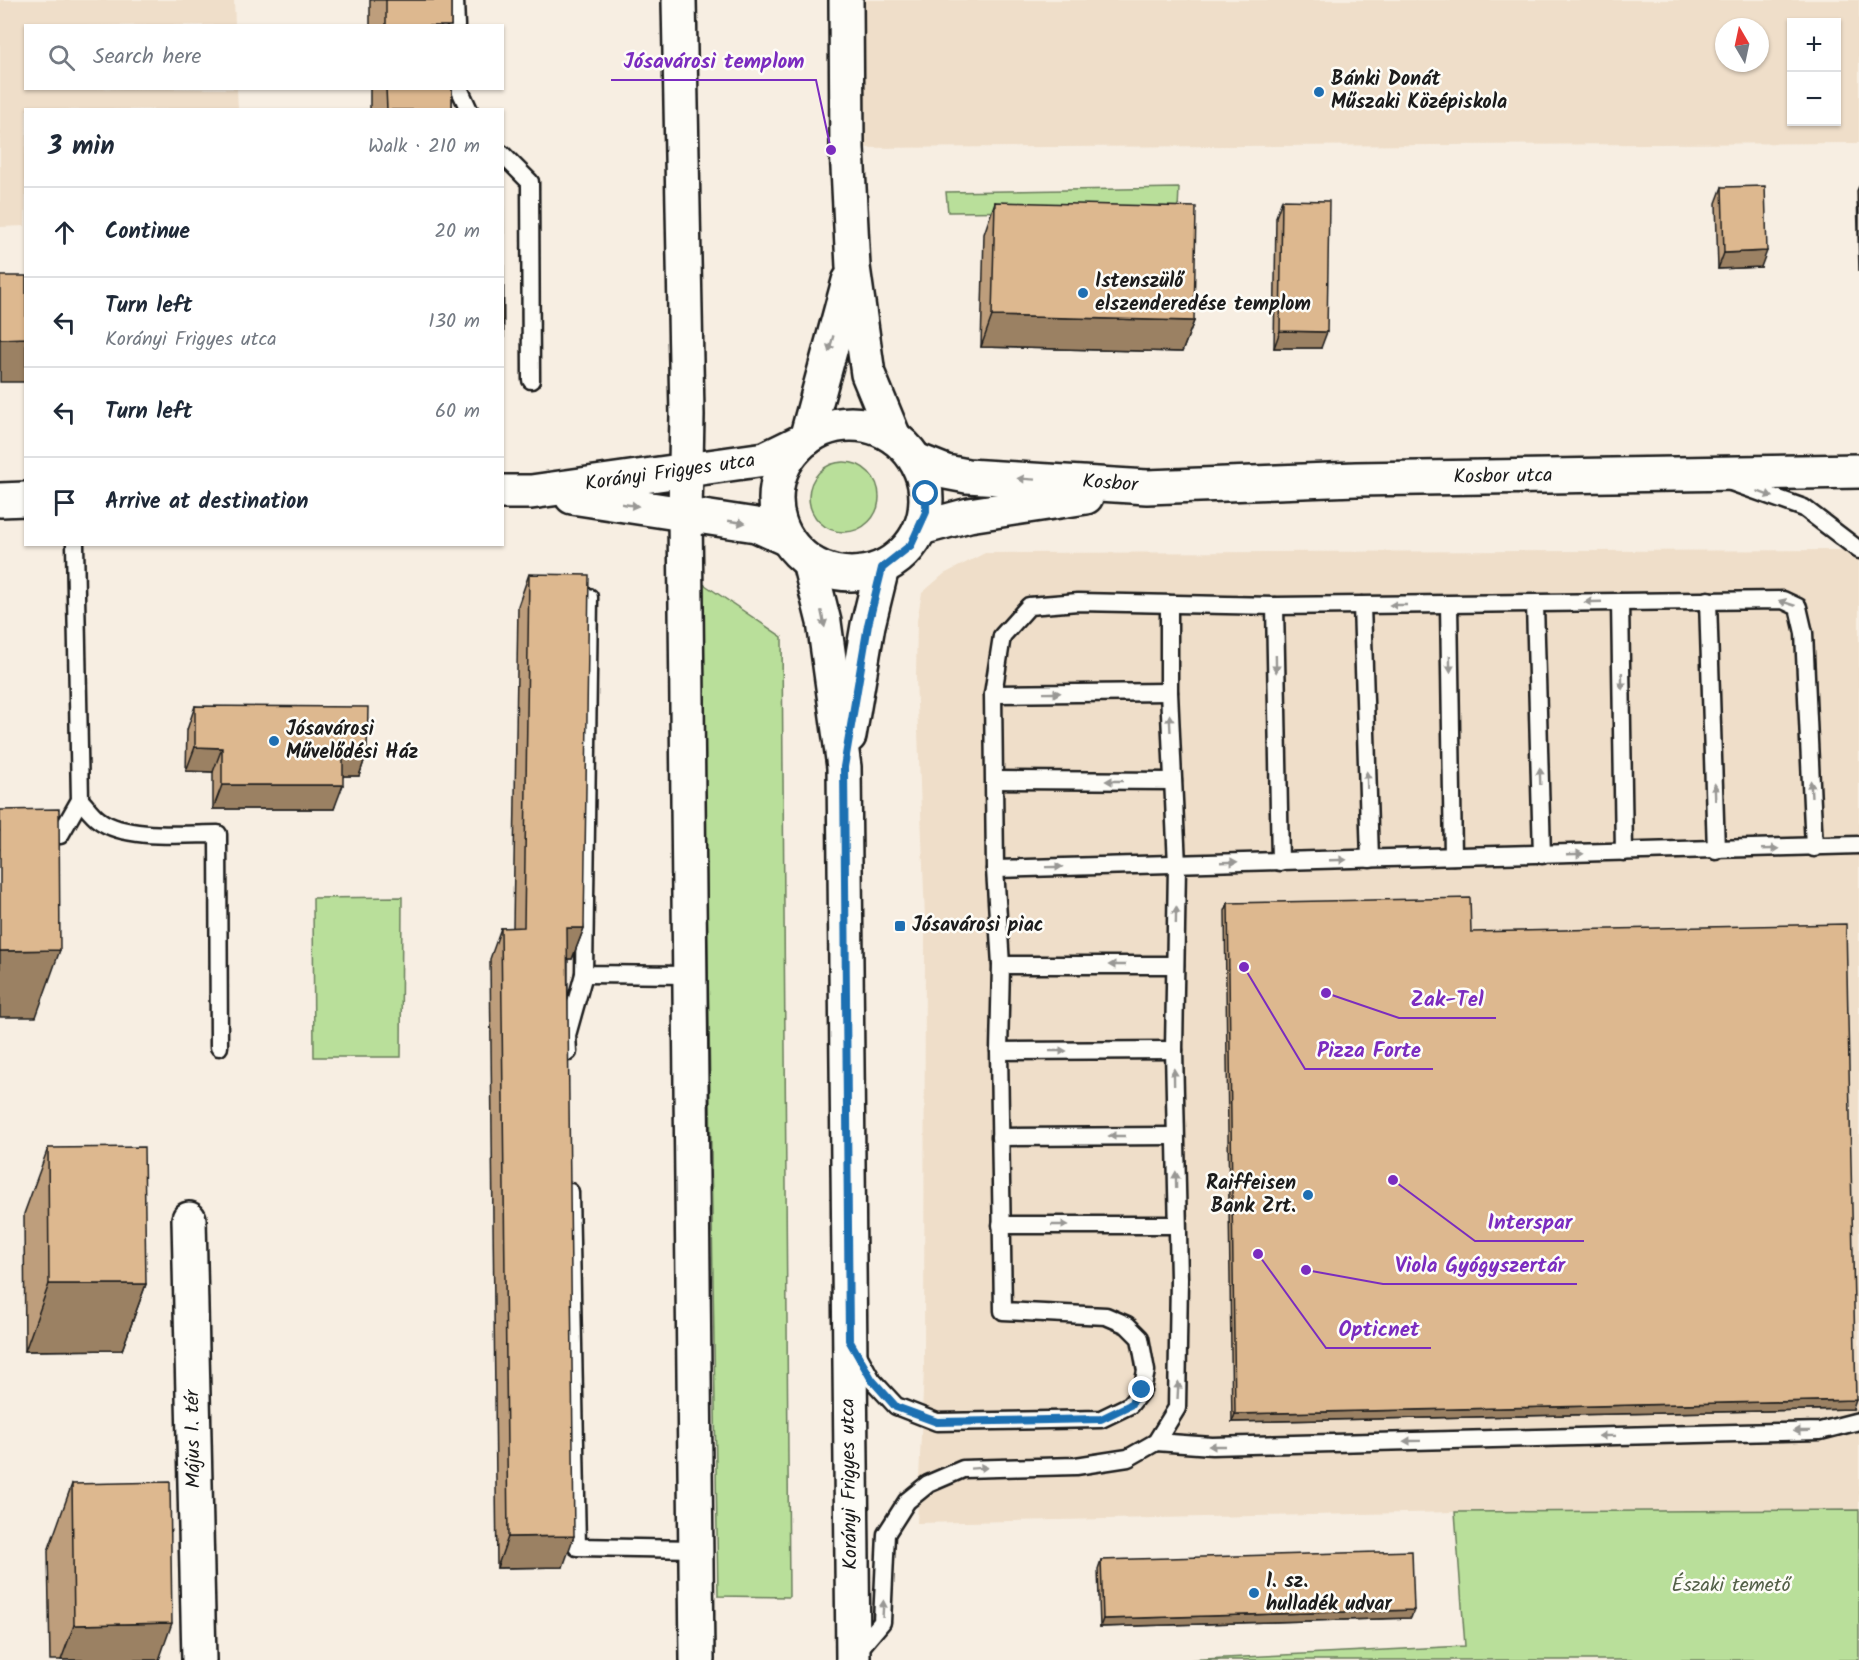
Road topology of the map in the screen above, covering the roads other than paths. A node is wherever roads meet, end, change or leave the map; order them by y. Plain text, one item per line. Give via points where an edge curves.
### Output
1 (456, 0) edge
2 (679, 0) edge
3 (846, 0) edge
4 (456, 24) edge
5 (460, 90) edge
6 (468, 108) edge
7 (504, 156) edge
8 (853, 267) junction
9 (531, 380) dead end
10 (806, 439) junction
11 (905, 449) junction
12 (686, 471) junction
13 (1859, 471) edge
14 (1710, 474) junction
15 (1148, 487) junction
16 (517, 492) edge
17 (24, 499) edge
18 (0, 500) edge
19 (685, 513) junction
20 (921, 528) junction
21 (75, 546) edge
22 (1859, 550) edge
23 (798, 551) junction
24 (882, 568) junction
25 (590, 597) edge
26 (1708, 600) junction
27 (1620, 602) junction
28 (1169, 604) junction
29 (1535, 604) junction
30 (1362, 605) junction
31 (1449, 605) junction
32 (1275, 606) junction
33 (1169, 692) junction
34 (993, 694) junction
35 (844, 767) junction
36 (995, 780) junction
37 (1173, 781) junction
38 (80, 800) junction
39 (0, 840) edge
40 (1859, 845) edge
41 (1814, 848) junction
42 (1716, 851) junction
43 (1624, 852) junction
44 (1542, 855) junction
45 (1453, 856) junction
46 (1370, 859) junction
47 (1280, 862) junction
48 (1178, 865) junction
49 (995, 869) junction
50 (1175, 964) junction
51 (1001, 965) junction
52 (584, 974) junction
53 (691, 975) junction
54 (219, 1047) dead end
55 (1174, 1050) junction
56 (999, 1051) junction
57 (568, 1070) edge
58 (1175, 1136) junction
59 (1000, 1137) junction
60 (570, 1178) edge
61 (189, 1219) dead end
62 (1001, 1225) junction
63 (1177, 1225) junction
64 (849, 1340) junction
65 (1859, 1421) edge
66 (1156, 1442) junction
67 (697, 1549) junction
68 (853, 1658) edge
69 (199, 1660) edge
70 (697, 1660) edge

1 - 4 lane
2 - 12 street
3 - 8 street
5 - 6 lane
7 - 9 lane via 530,182
8 -> 10 street
8 - 11 street via 868,374
10 - 11 street via 825,428 847,424 872,427
10 - 12 street, Korányi Frigyes utca via 765,459
10 - 23 street via 790,454 777,486 775,505 779,523
15 -> 11 street, Kosbor via 967,476 946,472
11 - 20 street via 926,494
12 - 16 street, Korányi Frigyes utca
12 - 19 street
13 - 14 street, Kosbor utca
14 - 15 street, Kosbor utca via 1356,479
14 -> 22 lane via 1804,508
15 - 20 street, Kosbor via 969,515
16 -> 19 street, Korányi Frigyes utca
17 - 18 street
19 -> 23 street, Korányi Frigyes utca via 756,525
19 - 53 street
20 - 24 street via 911,545
21 - 38 lane
23 - 24 street via 831,572 848,575
23 -> 35 street, Korányi Frigyes utca via 824,622
24 - 35 street, Korányi Frigyes utca via 868,625
25 - 52 lane
26 - 27 lane
41 -> 26 lane via 1804,633 1798,607 1783,600
42 -> 26 lane
27 -> 29 lane
27 -> 43 lane
28 - 32 lane
28 - 33 lane
28 - 34 lane via 1078,602 1029,606 1002,636
29 - 31 lane
44 -> 29 lane
31 -> 30 lane
30 - 32 lane
46 -> 30 lane
31 -> 45 lane
32 -> 47 lane
34 -> 33 lane
37 -> 33 lane
34 - 36 lane
35 - 64 street, Korányi Frigyes utca
37 -> 36 lane
36 - 49 lane
37 - 48 lane
38 - 39 lane via 60,835
38 - 54 lane via 99,820 120,830 218,834
40 - 41 lane
42 -> 41 lane
42 - 43 lane
44 -> 43 lane
44 - 45 lane
45 - 46 lane
47 -> 46 lane
48 -> 47 lane
49 -> 48 lane
50 -> 48 lane
49 - 51 lane
50 -> 51 lane
50 - 55 lane
51 - 56 lane
52 - 53 lane
52 - 57 lane via 567,1035
53 - 67 street
56 -> 55 lane
58 -> 55 lane
56 - 59 lane
58 -> 59 lane
63 -> 58 lane
59 - 62 lane
60 - 67 lane via 577,1547
61 - 69 street, Május 1. tér
62 -> 63 lane
62 - 64 lane via 1003,1311 1106,1316 1127,1325 1140,1338 1146,1371 1142,1390 1130,1405 1101,1419 937,1422 896,1407 872,1380
66 -> 63 lane via 1177,1408
64 - 68 street, Korányi Frigyes utca
65 -> 66 lane via 1820,1431 1212,1446
68 -> 66 lane via 882,1622 886,1534 907,1501 928,1484 963,1469 1076,1466 1128,1458
67 - 70 street

